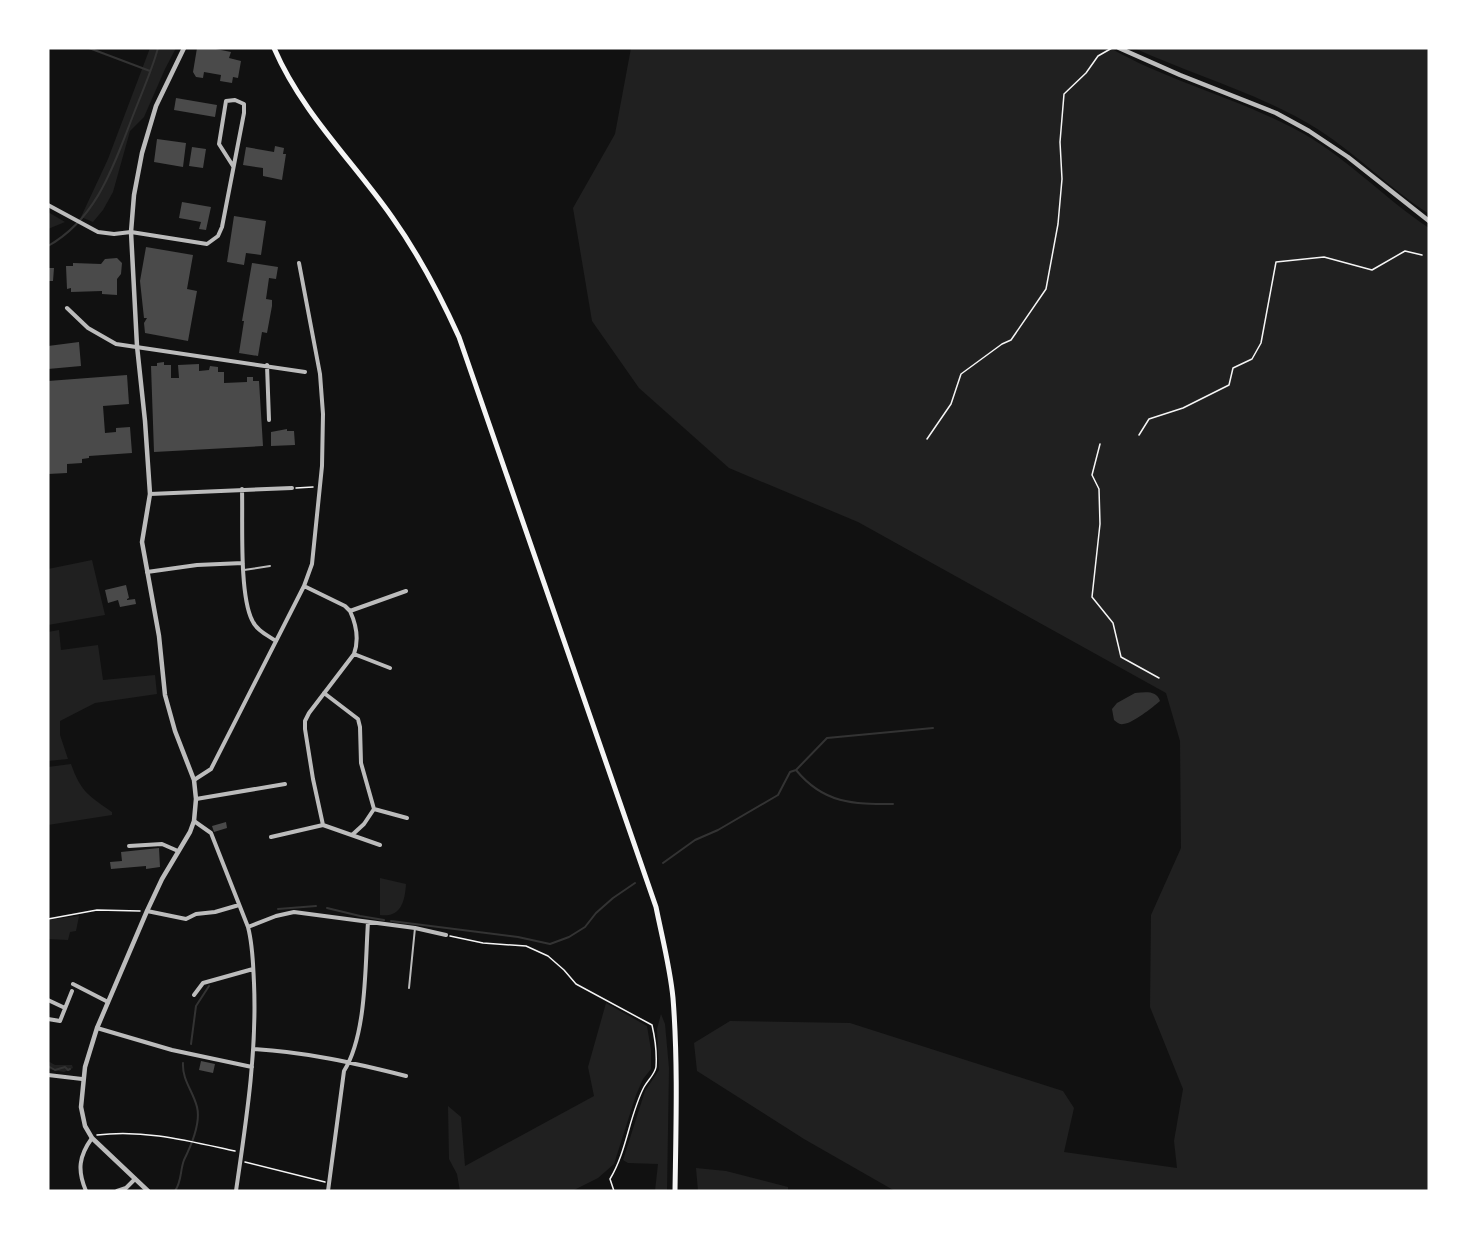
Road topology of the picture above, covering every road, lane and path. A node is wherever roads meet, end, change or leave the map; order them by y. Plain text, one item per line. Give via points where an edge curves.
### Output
1 (184, 48) edge
2 (274, 48) edge
3 (1112, 48) edge
4 (1119, 48) edge
5 (233, 166) junction
6 (48, 205) edge
7 (1429, 220) edge
8 (131, 232) junction
9 (1422, 255) dead end
10 (299, 263) dead end
11 (67, 308) dead end
12 (137, 346) junction
13 (267, 365) junction
14 (305, 372) dead end
15 (269, 420) dead end
16 (1139, 435) dead end
17 (927, 439) dead end
18 (1100, 444) dead end
19 (320, 487) junction
20 (292, 488) joint
21 (242, 489) junction
22 (150, 494) junction
23 (243, 563) junction
24 (270, 566) dead end
25 (244, 570) junction
26 (147, 572) junction
27 (304, 586) junction
28 (406, 591) dead end
29 (350, 610) junction
30 (276, 641) junction
31 (354, 654) junction
32 (390, 668) dead end
33 (1159, 678) dead end
34 (324, 693) junction
35 (194, 780) junction
36 (285, 784) dead end
37 (196, 800) junction
38 (374, 809) junction
39 (407, 818) dead end
40 (194, 821) junction
41 (323, 825) junction
42 (352, 835) junction
43 (271, 837) dead end
44 (380, 845) dead end
45 (129, 846) dead end
46 (178, 851) junction
47 (239, 905) junction
48 (147, 911) junction
49 (48, 919) edge
50 (368, 922) junction
51 (248, 927) junction
52 (415, 928) junction
53 (446, 935) joint
54 (253, 969) junction
55 (72, 984) dead end
56 (409, 988) dead end
57 (72, 991) dead end
58 (194, 995) dead end
59 (48, 1000) edge
60 (108, 1002) junction
61 (65, 1008) junction
62 (48, 1019) edge
63 (97, 1028) junction
64 (253, 1049) junction
65 (350, 1061) junction
66 (252, 1066) junction
67 (48, 1076) edge
68 (406, 1076) dead end
69 (82, 1079) junction
70 (91, 1137) junction
71 (242, 1153) junction
72 (240, 1161) junction
73 (135, 1179) junction
74 (328, 1183) junction
75 (86, 1191) edge
76 (117, 1191) edge
77 (148, 1191) edge
78 (236, 1191) edge
79 (327, 1191) edge
80 (614, 1191) edge
81 (675, 1191) edge

1 - 8 street via 156,106 142,153
2 - 81 main road via 298,95 411,245 463,348 656,907 673,996 677,1085
3 - 17 path via 1098,56 1065,94 1058,224 1046,290 1011,340 961,374 951,404
4 - 7 street via 1276,113 1309,131
5 - 5 street via 219,144 226,101 235,100 244,104 244,112
5 - 8 street via 222,227 213,241 198,244
6 - 8 street via 98,232
8 - 12 street
9 - 16 path via 1405,251 1372,270 1324,257 1276,262 1261,343 1252,359 1233,368 1229,385 1183,408 1149,419
10 - 19 street via 320,374
11 - 12 street via 107,340
12 - 13 street
12 - 22 street
13 - 14 street
13 - 15 street
18 - 33 path via 1092,475 1099,489 1100,524 1092,597 1113,623 1121,657
19 - 20 path
19 - 27 street via 312,564
20 - 21 street
21 - 22 street
21 - 23 street
22 - 26 street via 142,542
23 - 25 street
23 - 26 street
24 - 25 lane
25 - 30 street via 252,622
26 - 35 street via 165,695
27 - 29 street
27 - 30 street
28 - 29 street
29 - 31 street via 357,645
30 - 35 street via 211,769
31 - 32 street
31 - 34 street
34 - 38 street via 358,719 361,763
34 - 41 street via 305,721
35 - 37 street
36 - 37 street
37 - 40 street
38 - 39 street
38 - 42 street
40 - 46 street
40 - 47 street via 211,833
41 - 42 street
41 - 43 street
42 - 44 street
45 - 46 street via 162,844
46 - 48 street
47 - 48 street via 186,919
47 - 51 street
48 - 49 path via 97,910
48 - 60 street
50 - 51 street via 294,912
50 - 52 street
50 - 65 street via 362,1012
51 - 54 street
52 - 53 street
52 - 56 lane
53 - 80 path via 526,946 548,956 576,984 652,1025 656,1070 645,1086 618,1167 610,1179
54 - 58 street via 203,983
54 - 64 street
55 - 60 street
57 - 61 street
59 - 61 street
60 - 63 street
61 - 62 street via 60,1021
63 - 66 street via 172,1050
63 - 69 street
64 - 65 street
64 - 66 street
65 - 68 street
65 - 74 street via 344,1071
66 - 71 street
67 - 69 street
69 - 70 street via 81,1107
70 - 71 path via 168,1136
70 - 73 street
70 - 75 street via 81,1155
71 - 72 street
72 - 74 path
72 - 78 street
73 - 76 street
73 - 77 street
74 - 79 street

